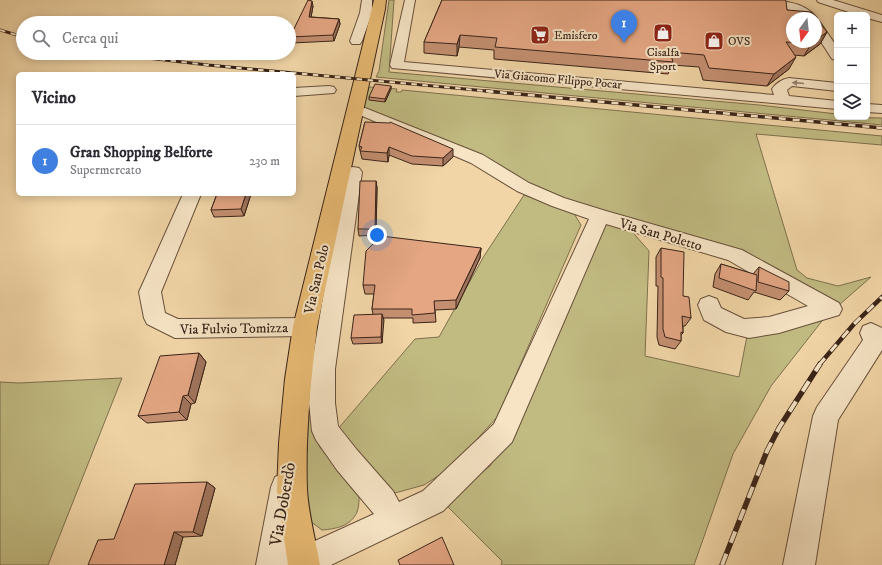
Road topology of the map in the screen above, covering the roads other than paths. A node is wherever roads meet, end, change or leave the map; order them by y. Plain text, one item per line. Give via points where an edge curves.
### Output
1 (367, 0) edge
2 (380, 0) edge
3 (410, 0) edge
4 (760, 0) edge
5 (857, 0) edge
6 (824, 1) edge
7 (882, 10) edge
8 (803, 12) edge
9 (882, 19) edge
10 (822, 34) edge
11 (356, 41) dead end
12 (834, 52) edge
13 (834, 86) edge
14 (329, 90) dead end
15 (296, 92) edge
16 (784, 100) junction
17 (834, 105) edge
18 (870, 108) edge
19 (882, 109) edge
20 (364, 112) dead end
21 (353, 172) dead end
22 (191, 196) edge
23 (600, 216) junction
24 (709, 305) dead end
25 (305, 327) junction
26 (871, 333) dead end
27 (293, 443) junction
28 (392, 521) junction
29 (304, 564) edge
30 (272, 565) edge
31 (799, 565) edge

1 - 11 street via 366,13
2 - 25 main road, Via San Polo
3 - 16 street, Via Giacomo Filippo Pocar via 397,65
4 - 8 street via 786,5
5 - 7 street
6 - 9 street
10 - 12 street
13 -> 16 street via 789,82 779,89
14 - 15 street
16 - 17 street, Via Giacomo Filippo Pocar
18 - 19 street
20 - 23 street, Via San Poletto via 477,159 530,190
21 - 28 street via 323,369 322,403 325,431 383,501
22 - 25 street, Via Fulvio Tomizza via 150,292 155,318 175,329
23 - 24 street, Via San Poletto via 735,255 831,309 748,329 727,323 712,314
23 - 28 street, Via San Polo via 503,433 433,501
25 - 27 main road, Via San Polo
26 - 31 street via 878,337 826,416
27 - 29 main road, Via San Polo via 292,491
27 - 30 street, Via Doberdò
28 - 29 street, Via San Polo

